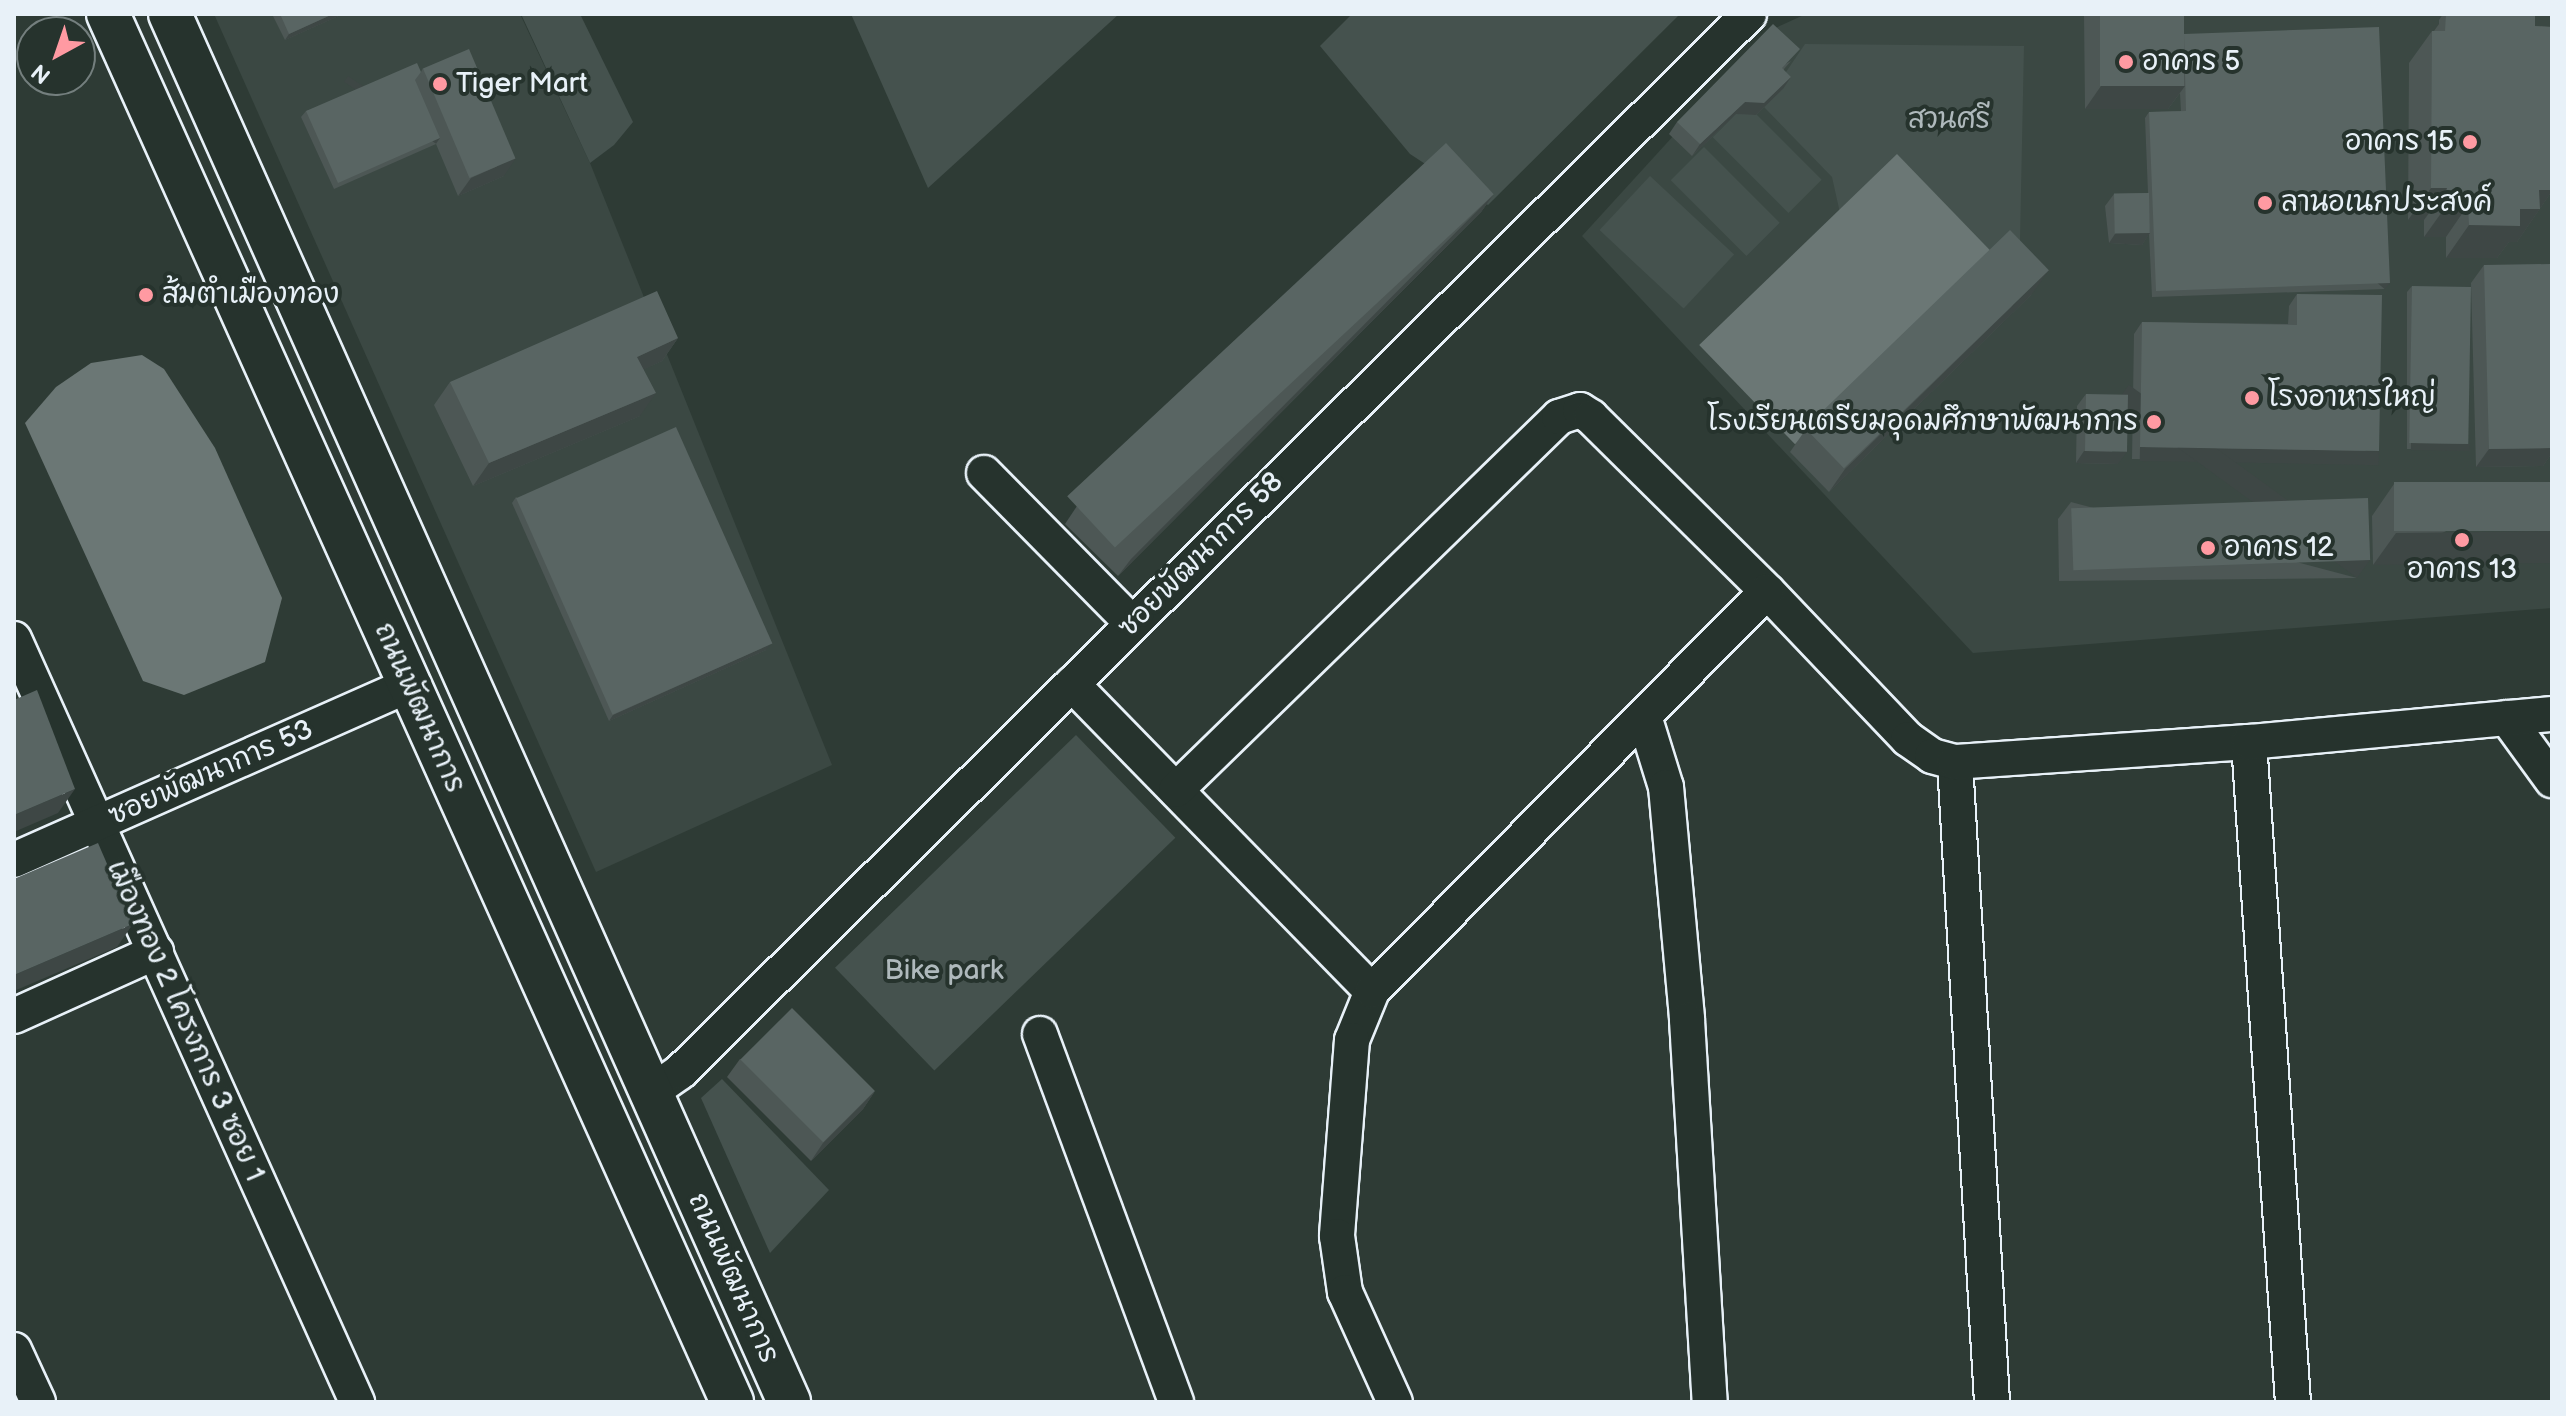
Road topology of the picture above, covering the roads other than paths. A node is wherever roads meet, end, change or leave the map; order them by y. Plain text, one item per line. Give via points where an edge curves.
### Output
1 (108, 14) edge
2 (170, 14) edge
3 (1749, 14) edge
4 (984, 473) dead end
5 (1767, 591) junction
6 (1132, 623) junction
7 (14, 639) edge
8 (452, 643) junction
9 (1072, 684) junction
10 (409, 685) junction
11 (26, 693) edge
12 (2552, 714) edge
13 (1644, 716) junction
14 (2507, 718) junction
15 (2249, 742) junction
16 (1955, 762) junction
17 (2552, 780) edge
18 (1176, 790) junction
19 (96, 824) junction
20 (14, 860) edge
21 (156, 952) junction
22 (1372, 991) junction
23 (14, 1016) edge
24 (1040, 1034) dead end
25 (650, 1093) junction
26 (601, 1113) junction
27 (14, 1350) edge
28 (1172, 1401) edge
29 (38, 1402) edge
30 (357, 1402) edge
31 (732, 1402) edge
32 (789, 1402) edge
33 (1395, 1402) edge
34 (1710, 1402) edge
35 (1992, 1402) edge
36 (2293, 1402) edge

1 - 10 main road, ถนนพัฒนาการ
2 - 8 main road, ถนนพัฒนาการ
3 - 6 street, ซอยพัฒนาการ 58
4 - 6 street
5 - 13 street
5 - 16 street via 1908,739 1932,756
5 - 18 street via 1591,417 1580,410 1571,412 1559,417
6 - 9 street, ซอยพัฒนาการ 58
7 - 11 street, เมืองทอง 2 โครงการ 3 ซอย 1
8 - 10 main road
8 - 25 main road, ถนนพัฒนาการ
9 - 18 street
9 - 25 street, ซอยพัฒนาการ 58 via 680,1072
10 - 19 street, ซอยพัฒนาการ 53
10 - 26 main road, ถนนพัฒนาการ
11 - 19 street, เมืองทอง 2 โครงการ 3 ซอย 1
12 - 14 street
13 - 22 street
13 - 34 street via 1666,787 1687,1020
14 - 15 street
14 - 17 street
15 - 16 street
15 - 36 street
16 - 35 street
18 - 22 street
19 - 20 street, ซอยพัฒนาการ 53
19 - 21 street, เมืองทอง 2 โครงการ 3 ซอย 1
21 - 23 street
21 - 30 street, เมืองทอง 2 โครงการ 3 ซอย 1
22 - 33 street via 1352,1040 1337,1236 1345,1292
24 - 28 street
25 - 26 main road
25 - 32 main road, ถนนพัฒนาการ
26 - 31 main road, ถนนพัฒนาการ
27 - 29 street

